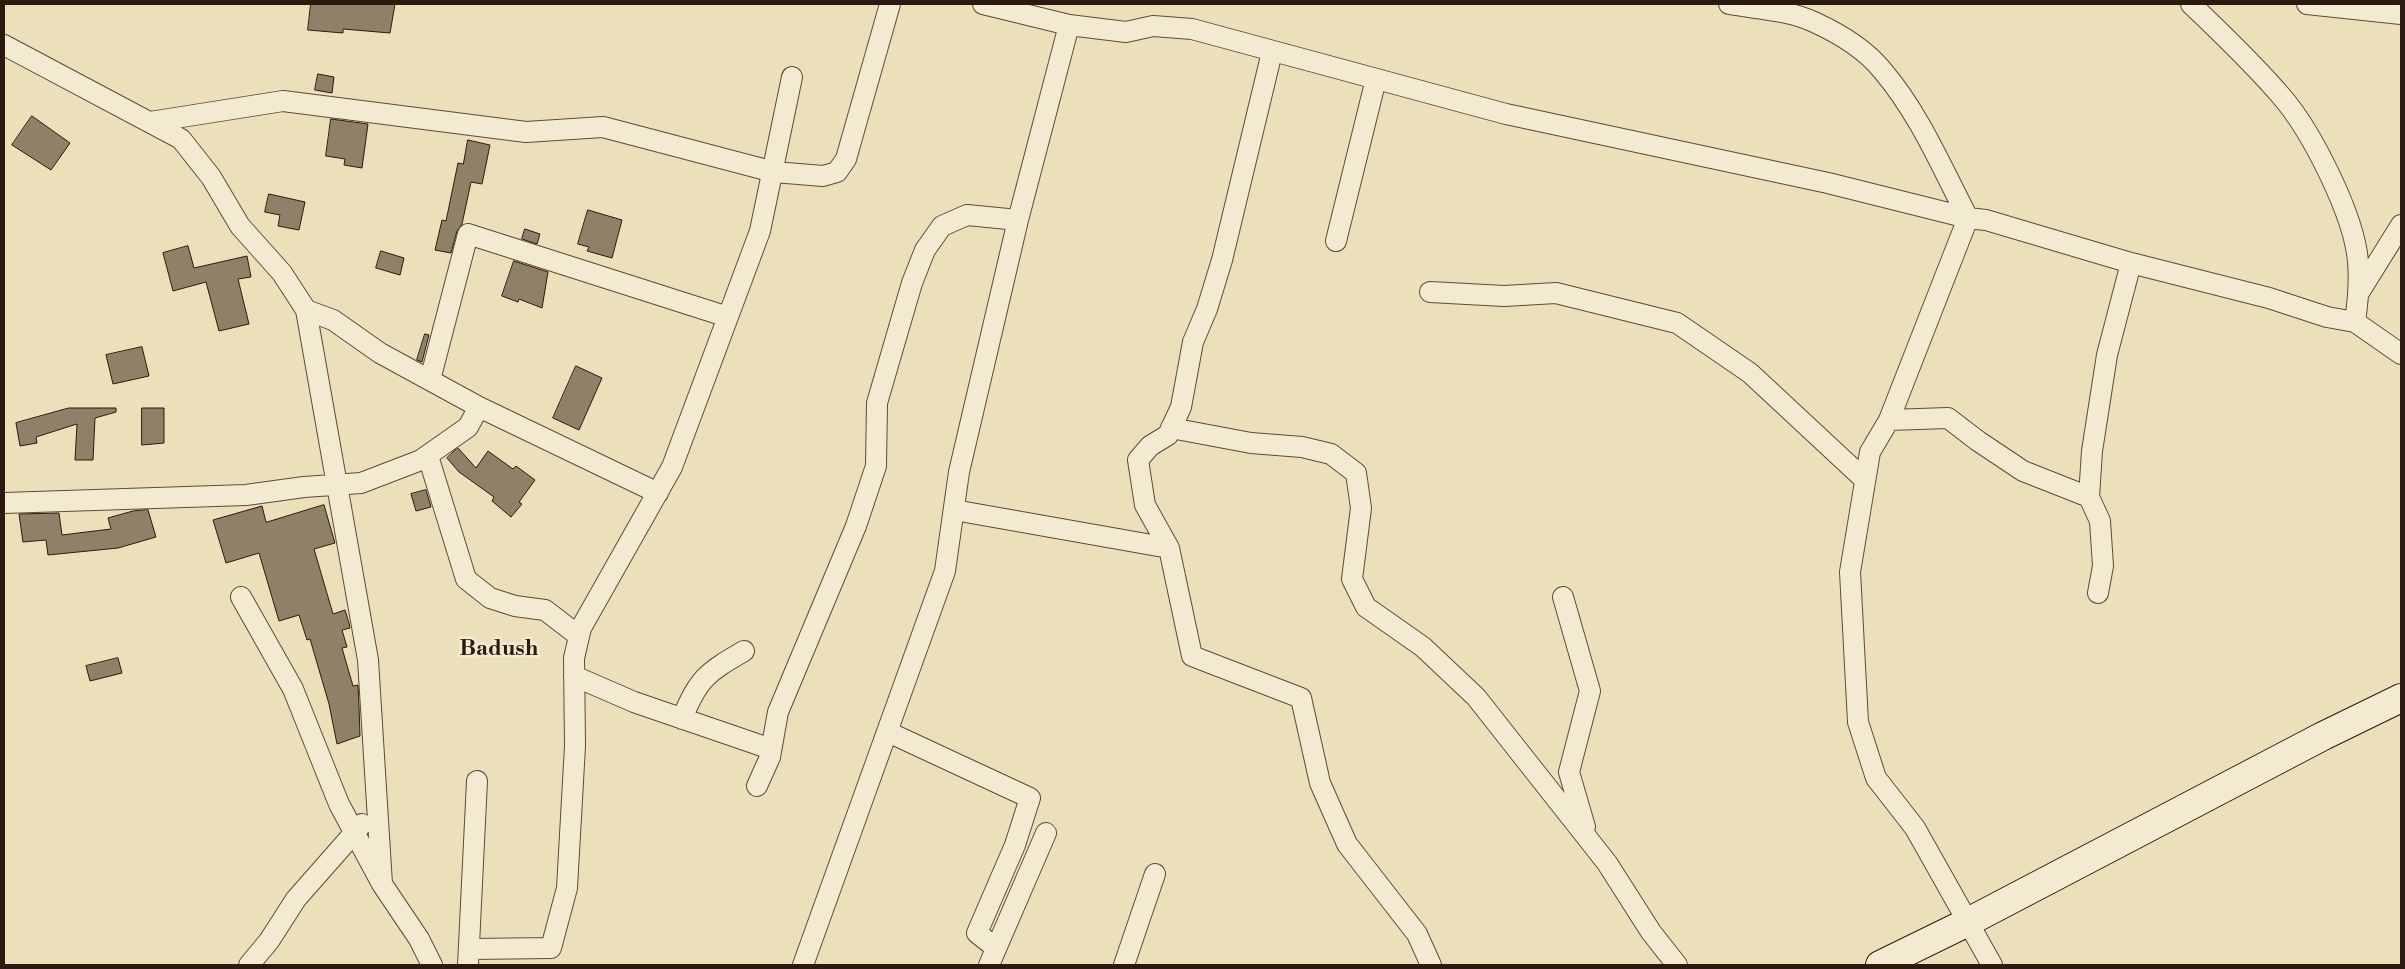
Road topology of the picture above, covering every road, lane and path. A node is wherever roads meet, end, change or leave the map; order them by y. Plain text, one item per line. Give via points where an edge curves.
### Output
1 (890, 4) edge
2 (983, 4) edge
3 (1729, 4) edge
4 (2191, 4) edge
5 (2307, 4) edge
6 (2401, 14) edge
7 (1069, 25) junction
8 (4, 45) edge
9 (1272, 52) junction
10 (792, 77) dead end
11 (1376, 79) junction
12 (150, 122) junction
13 (774, 172) junction
14 (1968, 218) junction
15 (1018, 220) junction
16 (2401, 225) edge
17 (1336, 241) dead end
18 (2131, 263) junction
19 (2360, 291) junction
20 (1430, 292) dead end
21 (306, 310) junction
22 (728, 317) junction
23 (2354, 322) junction
24 (2401, 354) edge
25 (430, 380) junction
26 (479, 407) junction
27 (1889, 420) junction
28 (1171, 428) junction
29 (428, 456) junction
30 (1866, 480) junction
31 (337, 485) junction
32 (658, 494) junction
33 (2089, 498) junction
34 (4, 503) edge
35 (954, 510) junction
36 (1169, 548) junction
37 (2098, 593) dead end
38 (241, 597) dead end
39 (1563, 598) dead end
40 (579, 636) junction
41 (744, 651) dead end
42 (574, 676) junction
43 (2401, 698) edge
44 (682, 719) junction
45 (888, 732) junction
46 (771, 749) junction
47 (477, 781) dead end
48 (757, 786) dead end
49 (377, 808) junction
50 (354, 832) junction
51 (1046, 833) dead end
52 (1588, 837) junction
53 (1155, 874) dead end
54 (382, 884) junction
55 (1968, 922) junction
56 (469, 957) edge
57 (992, 957) edge
58 (248, 965) edge
59 (432, 965) edge
60 (803, 965) edge
61 (1124, 965) edge
62 (1432, 965) edge
63 (1678, 965) edge
64 (1880, 965) edge
65 (1992, 965) edge

1 - 13 street via 846,159 837,172 823,176
2 - 7 street
3 - 14 street via 1813,21 1853,44 1882,69 1912,112
4 - 19 street via 2283,98 2317,150 2343,206 2358,259
5 - 6 street
7 - 9 street via 1126,32 1152,26 1192,29
7 - 15 street
8 - 12 street
9 - 11 street
9 - 28 street via 1222,260 1193,342 1181,407
10 - 13 street
11 - 14 street via 1506,114 1828,183
11 - 17 street
12 - 13 street via 283,100 526,132 603,127
12 - 21 street via 181,139 211,177 240,226 282,273
13 - 22 street via 760,231
14 - 18 street via 1986,220
14 - 27 street
15 - 35 street via 959,472
15 - 46 street via 967,214 942,226 925,250 912,283 878,402 876,466 856,526 778,712
16 - 19 street
18 - 23 street
18 - 33 street via 2107,355 2092,451
19 - 23 street
20 - 30 street via 1504,296 1556,293 1678,323 1750,373
21 - 25 street via 333,320 380,353
21 - 31 street
22 - 25 street via 468,234
22 - 32 street via 672,468
23 - 24 street
25 - 26 street
26 - 29 street via 468,427
26 - 32 street
27 - 30 street via 1870,452
27 - 33 street via 1948,418 2023,471
28 - 36 street via 1168,435 1150,446 1138,460 1144,505
28 - 52 street via 1331,454 1356,473 1361,508 1352,578 1366,607 1423,647 1476,697
29 - 31 street via 362,483
29 - 40 street via 466,579 490,598 545,610
30 - 55 street via 1850,572 1858,722 1876,778 1915,828
31 - 34 street via 304,486 246,495
31 - 49 street via 368,660
32 - 40 street
33 - 37 street via 2100,521 2103,566
35 - 36 street
35 - 45 street via 945,570
36 - 62 street via 1192,656 1301,698 1320,783 1347,844 1417,934
38 - 50 street via 293,689 339,804
39 - 52 street via 1590,691 1569,772
40 - 42 street
41 - 44 street via 710,671 691,695
42 - 44 street
42 - 56 street via 574,755 567,888 552,948
43 - 55 street
44 - 46 street
45 - 57 street via 1030,798 1015,845 977,933
45 - 60 street
46 - 48 street
47 - 56 street
49 - 50 street
49 - 54 street
50 - 54 street
50 - 58 street via 296,899 269,941
51 - 57 street
52 - 63 street via 1650,932
53 - 61 street
54 - 59 street via 419,939
55 - 64 street
55 - 65 street

